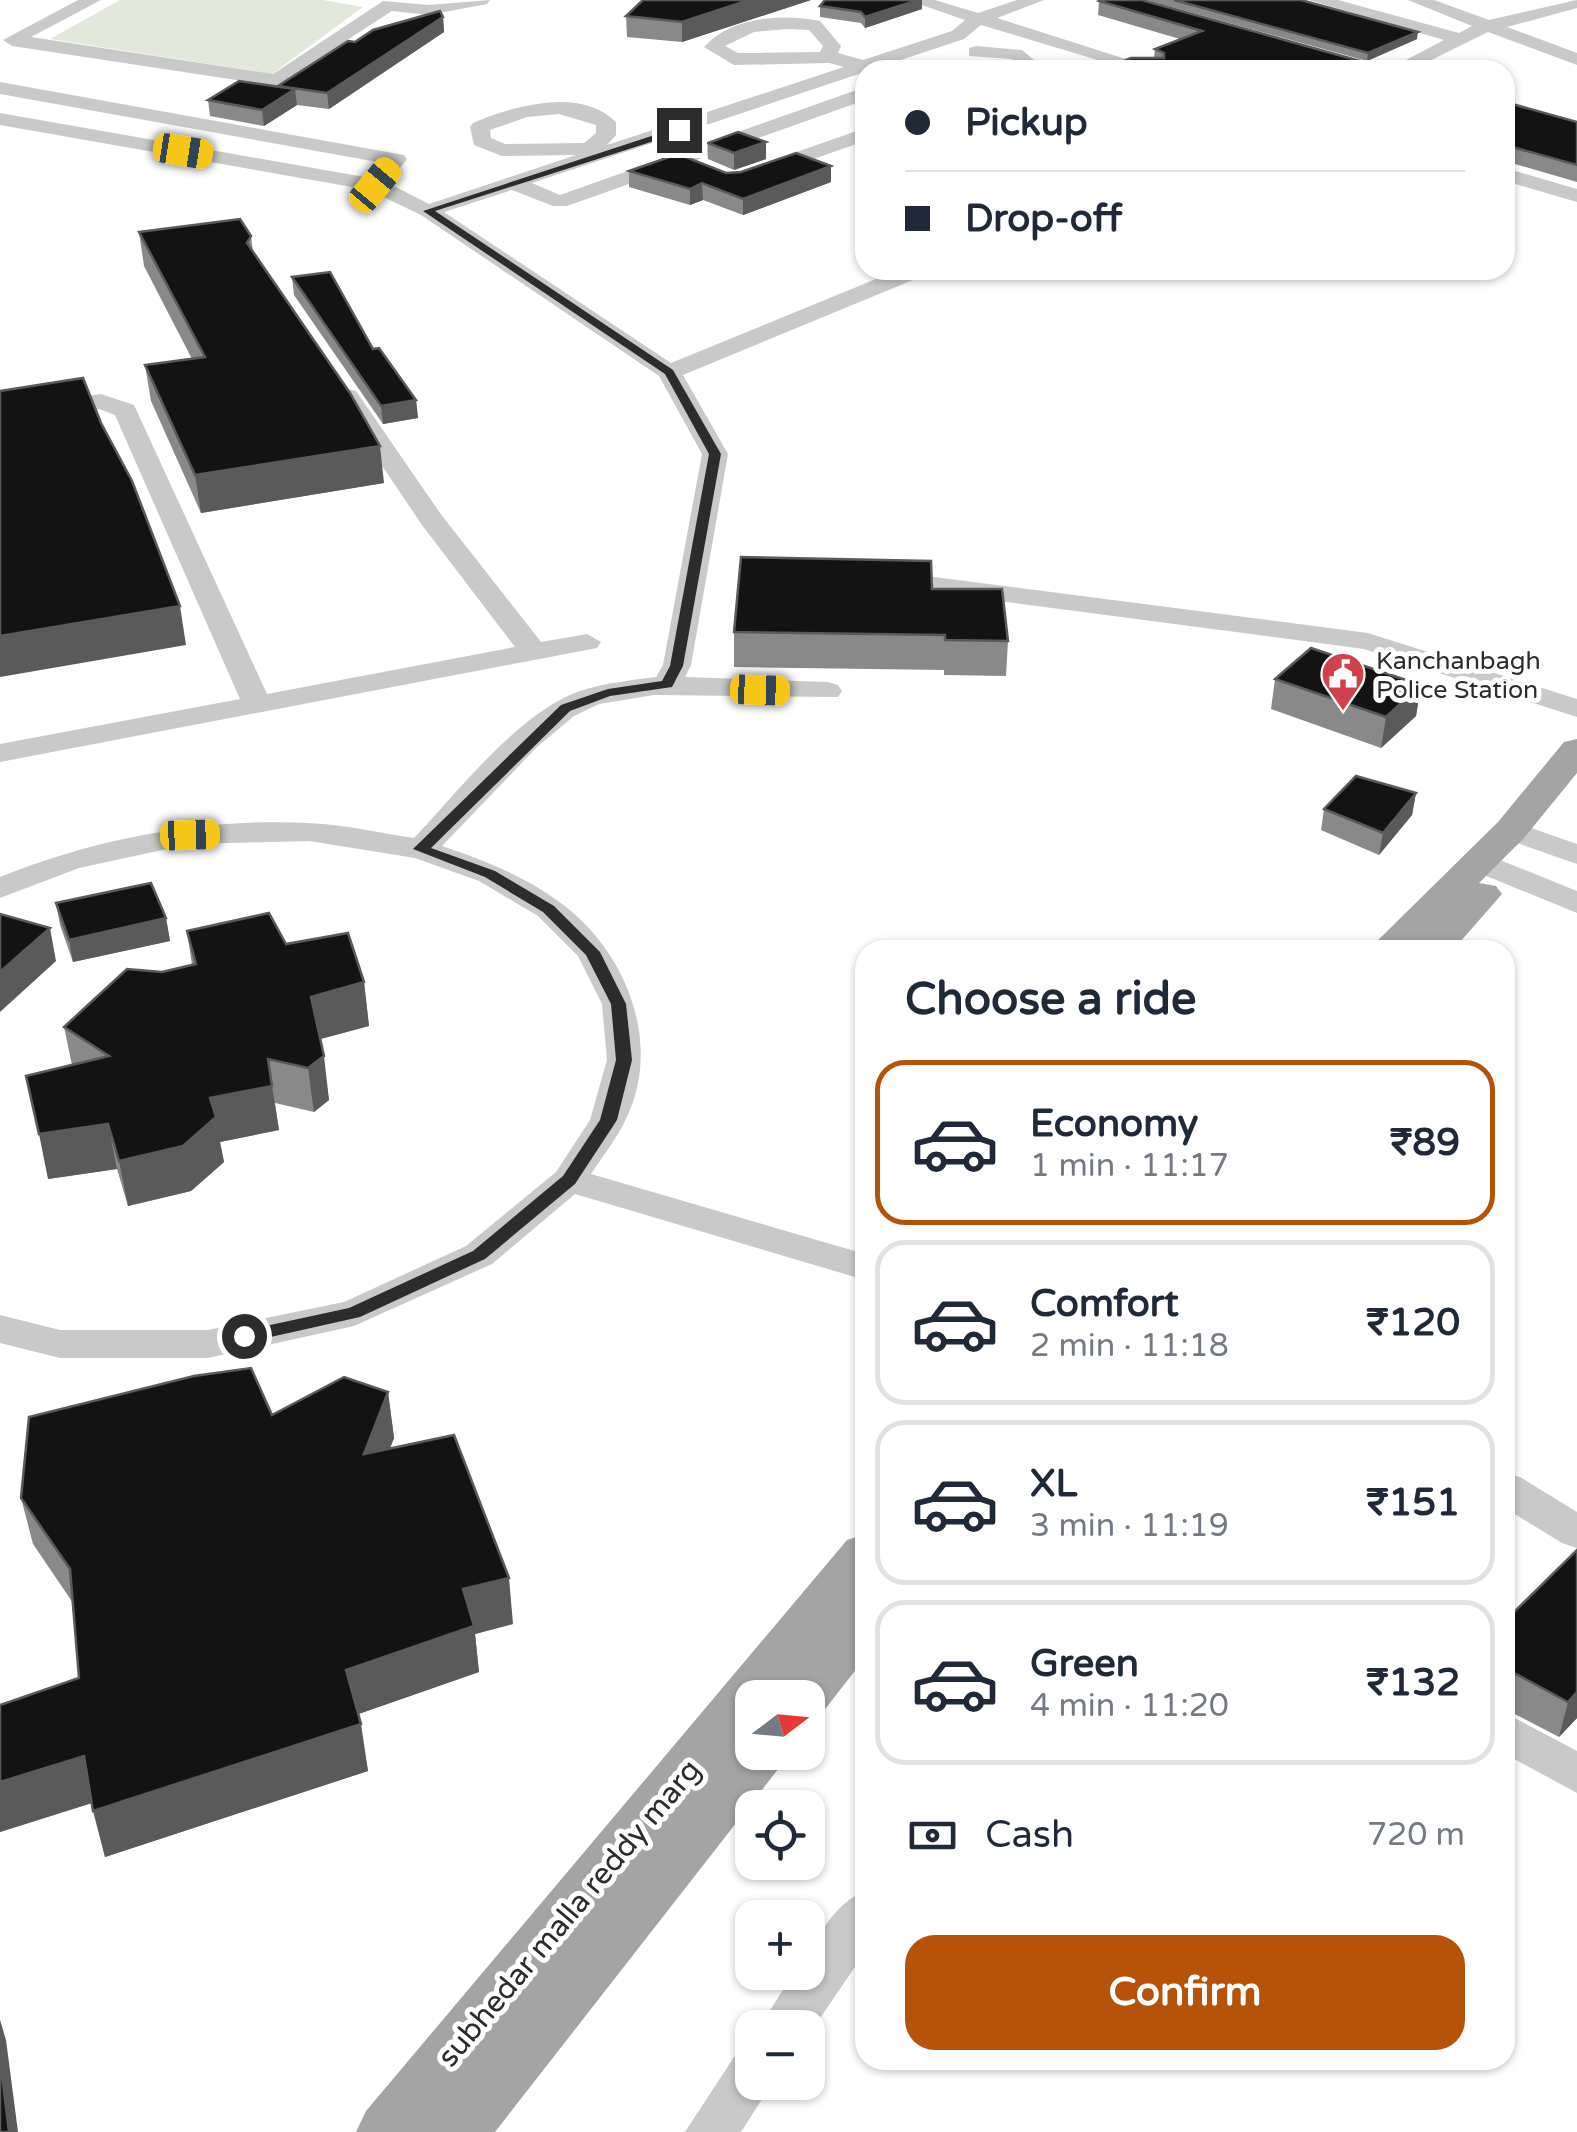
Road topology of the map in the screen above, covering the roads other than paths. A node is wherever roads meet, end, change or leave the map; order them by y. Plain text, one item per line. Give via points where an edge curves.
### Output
1 (92, 0) edge
2 (359, 0) edge
3 (481, 0) edge
4 (916, 0) edge
5 (1035, 0) edge
6 (1318, 0) edge
7 (1417, 0) edge
8 (1577, 2) edge
9 (389, 5) junction
10 (977, 19) junction
11 (1485, 27) junction
12 (958, 36) junction
13 (6, 38) edge
14 (1464, 39) junction
15 (830, 57) junction
16 (1577, 58) edge
17 (887, 60) edge
18 (1024, 60) edge
19 (1117, 60) edge
20 (1418, 60) edge
21 (855, 64) edge
22 (855, 71) edge
23 (0, 88) edge
24 (855, 96) edge
25 (0, 119) edge
26 (855, 137) edge
27 (641, 143) junction
28 (604, 150) junction
29 (679, 158) junction
30 (1515, 177) edge
31 (514, 184) junction
32 (375, 185) junction
33 (1577, 196) edge
34 (428, 211) junction
35 (893, 280) edge
36 (332, 372) edge
37 (669, 372) junction
38 (0, 415) edge
39 (934, 584) edge
40 (587, 642) dead end
41 (532, 651) junction
42 (668, 684) junction
43 (828, 691) dead end
44 (257, 704) junction
45 (1577, 708) edge
46 (1577, 750) edge
47 (0, 753) edge
48 (1577, 790) edge
49 (1523, 834) junction
50 (421, 849) junction
51 (1577, 854) edge
52 (1490, 866) junction
53 (0, 888) edge
54 (1577, 904) edge
55 (1400, 940) edge
56 (1439, 940) edge
57 (569, 1180) junction
58 (855, 1264) edge
59 (0, 1329) edge
60 (1515, 1494) edge
61 (1577, 1532) edge
62 (855, 1566) edge
63 (855, 1632) edge
64 (817, 1680) edge
65 (1515, 1737) edge
66 (745, 1770) edge
67 (1577, 1774) edge
68 (855, 1926) edge
69 (797, 2010) edge
70 (735, 2097) edge
71 (388, 2132) edge
72 (456, 2132) edge
73 (711, 2132) edge

1 - 13 lane
2 - 9 lane
3 - 9 lane via 430,10
4 - 10 lane
5 - 10 lane
6 - 14 lane
7 - 11 lane
8 - 11 lane
9 - 13 lane via 276,80
10 - 12 lane
10 - 19 lane
11 - 14 lane
11 - 16 lane
12 - 17 lane
12 - 18 lane via 990,46 968,55 1015,54
14 - 20 lane
15 - 15 lane via 832,46 814,26 786,22 729,33 713,46 734,60
15 - 21 lane
22 - 27 lane
23 - 32 lane via 397,159
24 - 29 lane
25 - 32 lane
26 - 29 lane via 724,177
27 - 28 lane
27 - 29 lane
28 - 28 lane via 592,147 606,134 606,122 586,110 510,113 480,127 481,141 502,150
28 - 31 lane
29 - 31 lane via 560,202
30 - 33 lane
31 - 34 lane
32 - 34 lane
34 - 37 lane
35 - 37 lane
36 - 41 lane via 430,519
37 - 42 lane via 715,454 677,666
38 - 44 lane via 101,401 125,410
39 - 45 lane via 1368,641
40 - 41 lane
41 - 44 lane
42 - 43 lane
42 - 50 lane via 566,708
44 - 47 lane
46 - 49 main road
48 - 49 main road
49 - 51 lane
49 - 52 main road
50 - 53 lane via 309,832 190,835 70,860
50 - 57 lane via 490,874 549,909 592,952 618,1004 624,1060 608,1120
52 - 54 lane
52 - 55 main road
52 - 56 main road
57 - 58 lane
57 - 59 lane via 479,1255 354,1313 208,1344 60,1344
60 - 61 lane
62 - 71 main road, subhedar malla reddy marg
63 - 64 main road
65 - 67 lane
66 - 72 main road, subhedar malla reddy marg
68 - 69 lane
70 - 73 lane

